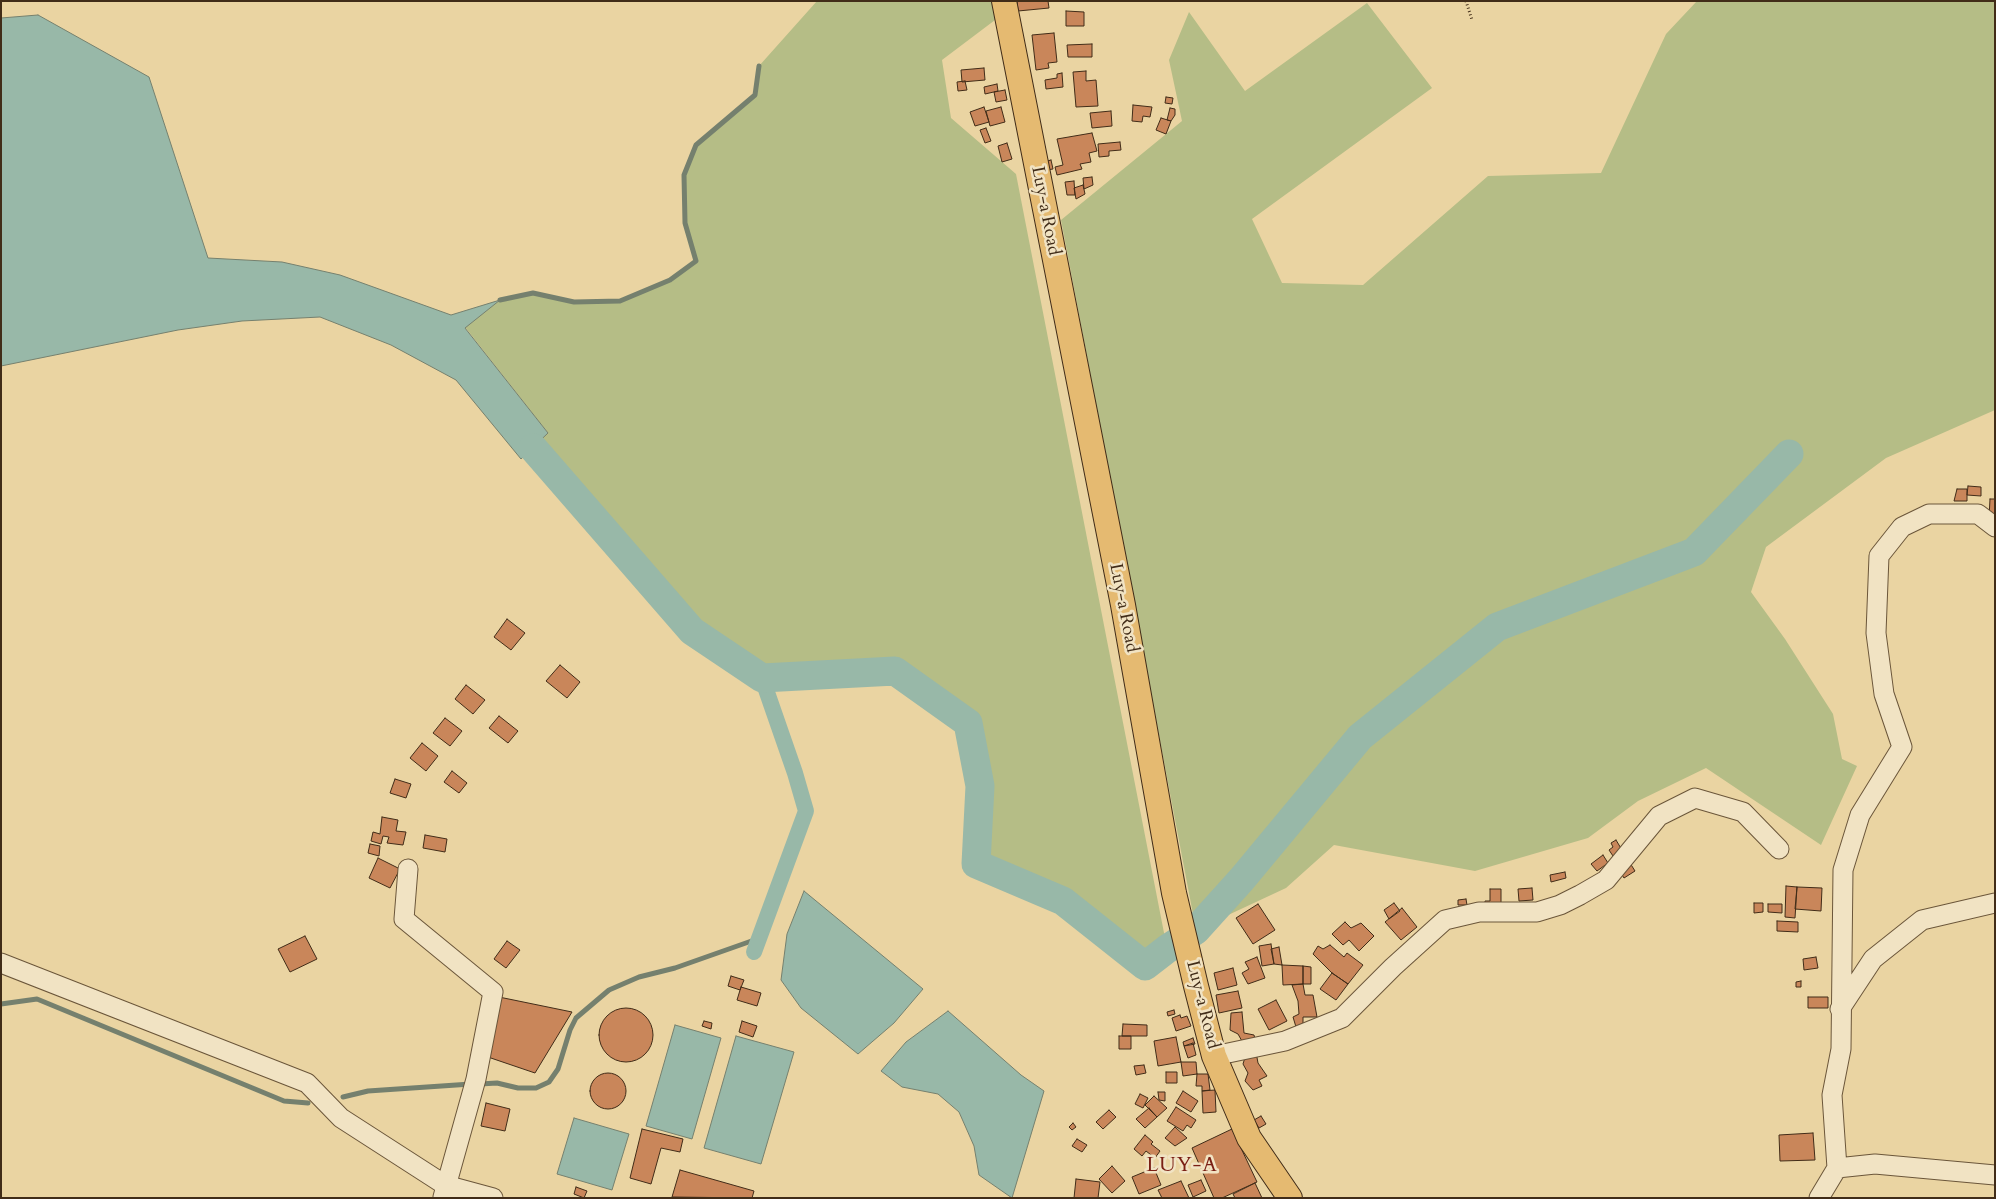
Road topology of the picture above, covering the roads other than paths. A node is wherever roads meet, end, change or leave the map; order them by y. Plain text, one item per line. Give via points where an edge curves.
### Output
1 (1004, 1) edge
2 (1995, 527) edge
3 (1779, 849) dead end
4 (408, 869) dead end
5 (1995, 903) edge
6 (1, 963) edge
7 (1840, 1009) junction
8 (1214, 1056) junction
9 (1837, 1168) junction
10 (1995, 1175) edge
11 (444, 1192) edge
12 (493, 1198) edge
13 (1290, 1198) edge
14 (1819, 1198) edge

1 - 8 main road, Luy-a Road via 1123,605 1174,893
2 - 7 street via 1978,514 1929,514 1902,527 1879,556 1876,633 1884,694 1902,747 1860,815 1843,870
3 - 8 street via 1743,812 1695,798 1659,816 1606,880 1580,895 1537,912 1479,912 1445,920 1342,1018 1285,1041
4 - 11 street via 404,919 492,992 476,1079
5 - 7 street via 1922,920 1873,959
6 - 11 street via 307,1083 341,1118
7 - 9 street via 1841,1049 1832,1095
8 - 13 main road, Luy-a Road via 1249,1138
9 - 10 street via 1876,1164
9 - 14 street
11 - 12 street

